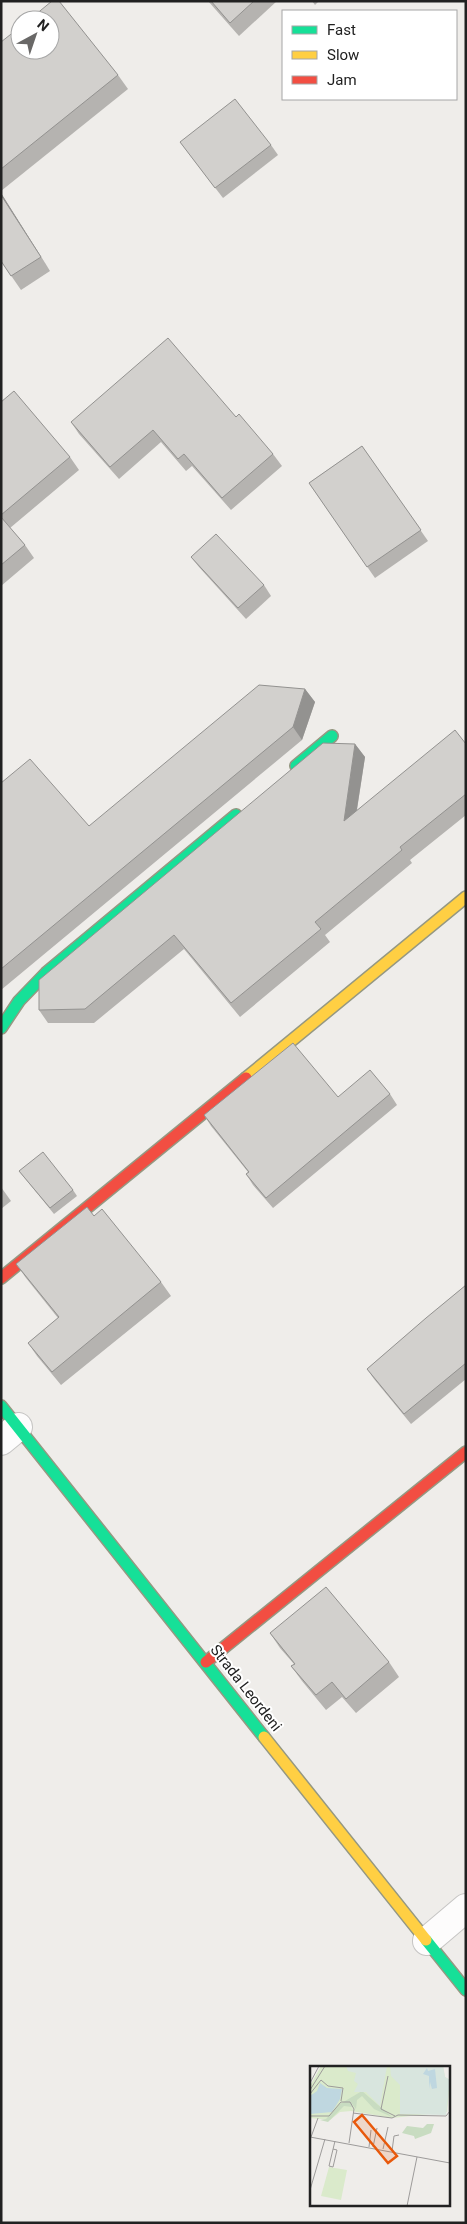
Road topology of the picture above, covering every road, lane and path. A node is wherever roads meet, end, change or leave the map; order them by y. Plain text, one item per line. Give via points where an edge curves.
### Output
1 (332, 736) dead end
2 (287, 773) edge
3 (242, 811) edge
4 (466, 897) edge
5 (1, 1028) edge
6 (1, 1278) edge
7 (1, 1406) edge
8 (10, 1434) edge
9 (466, 1452) edge
10 (206, 1662) junction
11 (466, 1908) edge
12 (427, 1941) junction
13 (466, 1990) edge

1 - 2 street
3 - 5 street via 46,973 18,1001
4 - 6 street
7 - 8 street, Strada Leordeni
8 - 10 street, Strada Leordeni
9 - 10 street
10 - 12 street, Strada Leordeni
11 - 12 street
12 - 13 street, Strada Leordeni

